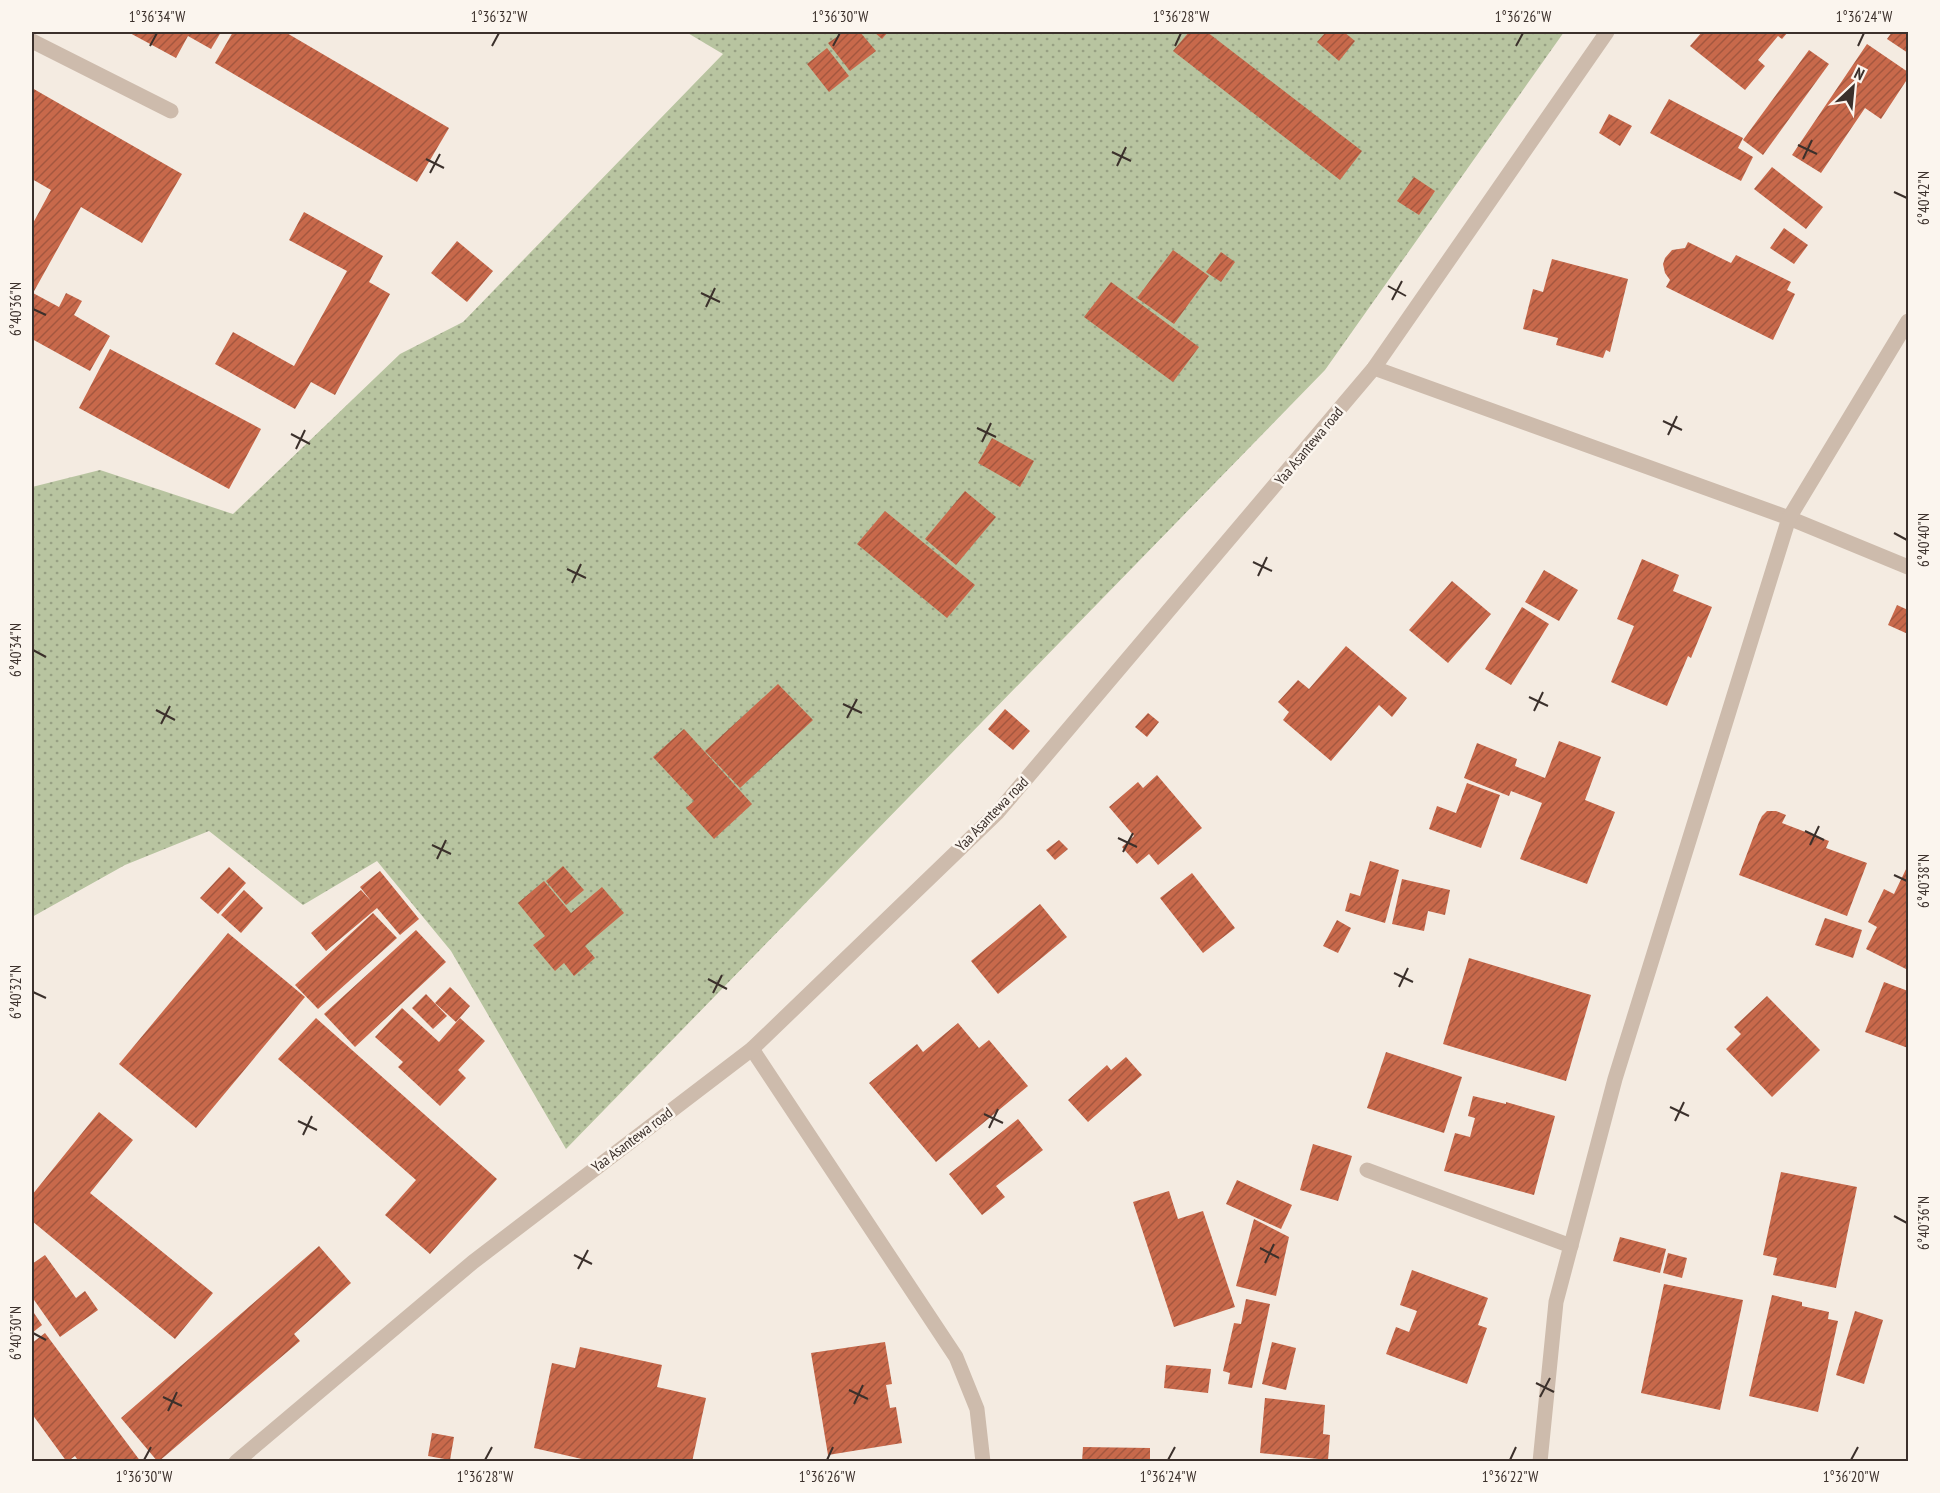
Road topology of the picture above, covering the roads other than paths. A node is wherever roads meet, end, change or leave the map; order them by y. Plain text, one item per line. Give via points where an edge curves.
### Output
1 (1600, 35) edge
2 (32, 41) edge
3 (171, 111) dead end
4 (1908, 321) edge
5 (1374, 368) junction
6 (1789, 518) junction
7 (1908, 567) edge
8 (752, 1049) junction
9 (1367, 1170) dead end
10 (1571, 1246) junction
11 (252, 1457) edge
12 (236, 1461) edge
13 (983, 1461) edge
14 (1540, 1461) edge

1 - 5 street, Yaa Asantewa road
2 - 3 street
4 - 6 street
5 - 6 street
5 - 8 street, Yaa Asantewa road via 998,812
6 - 7 street
6 - 10 street via 1615,1079
8 - 11 street, Yaa Asantewa road via 472,1262
8 - 13 street via 956,1357 977,1409
9 - 10 street
10 - 14 street via 1556,1302
11 - 12 street, Yaa Asantewa road

